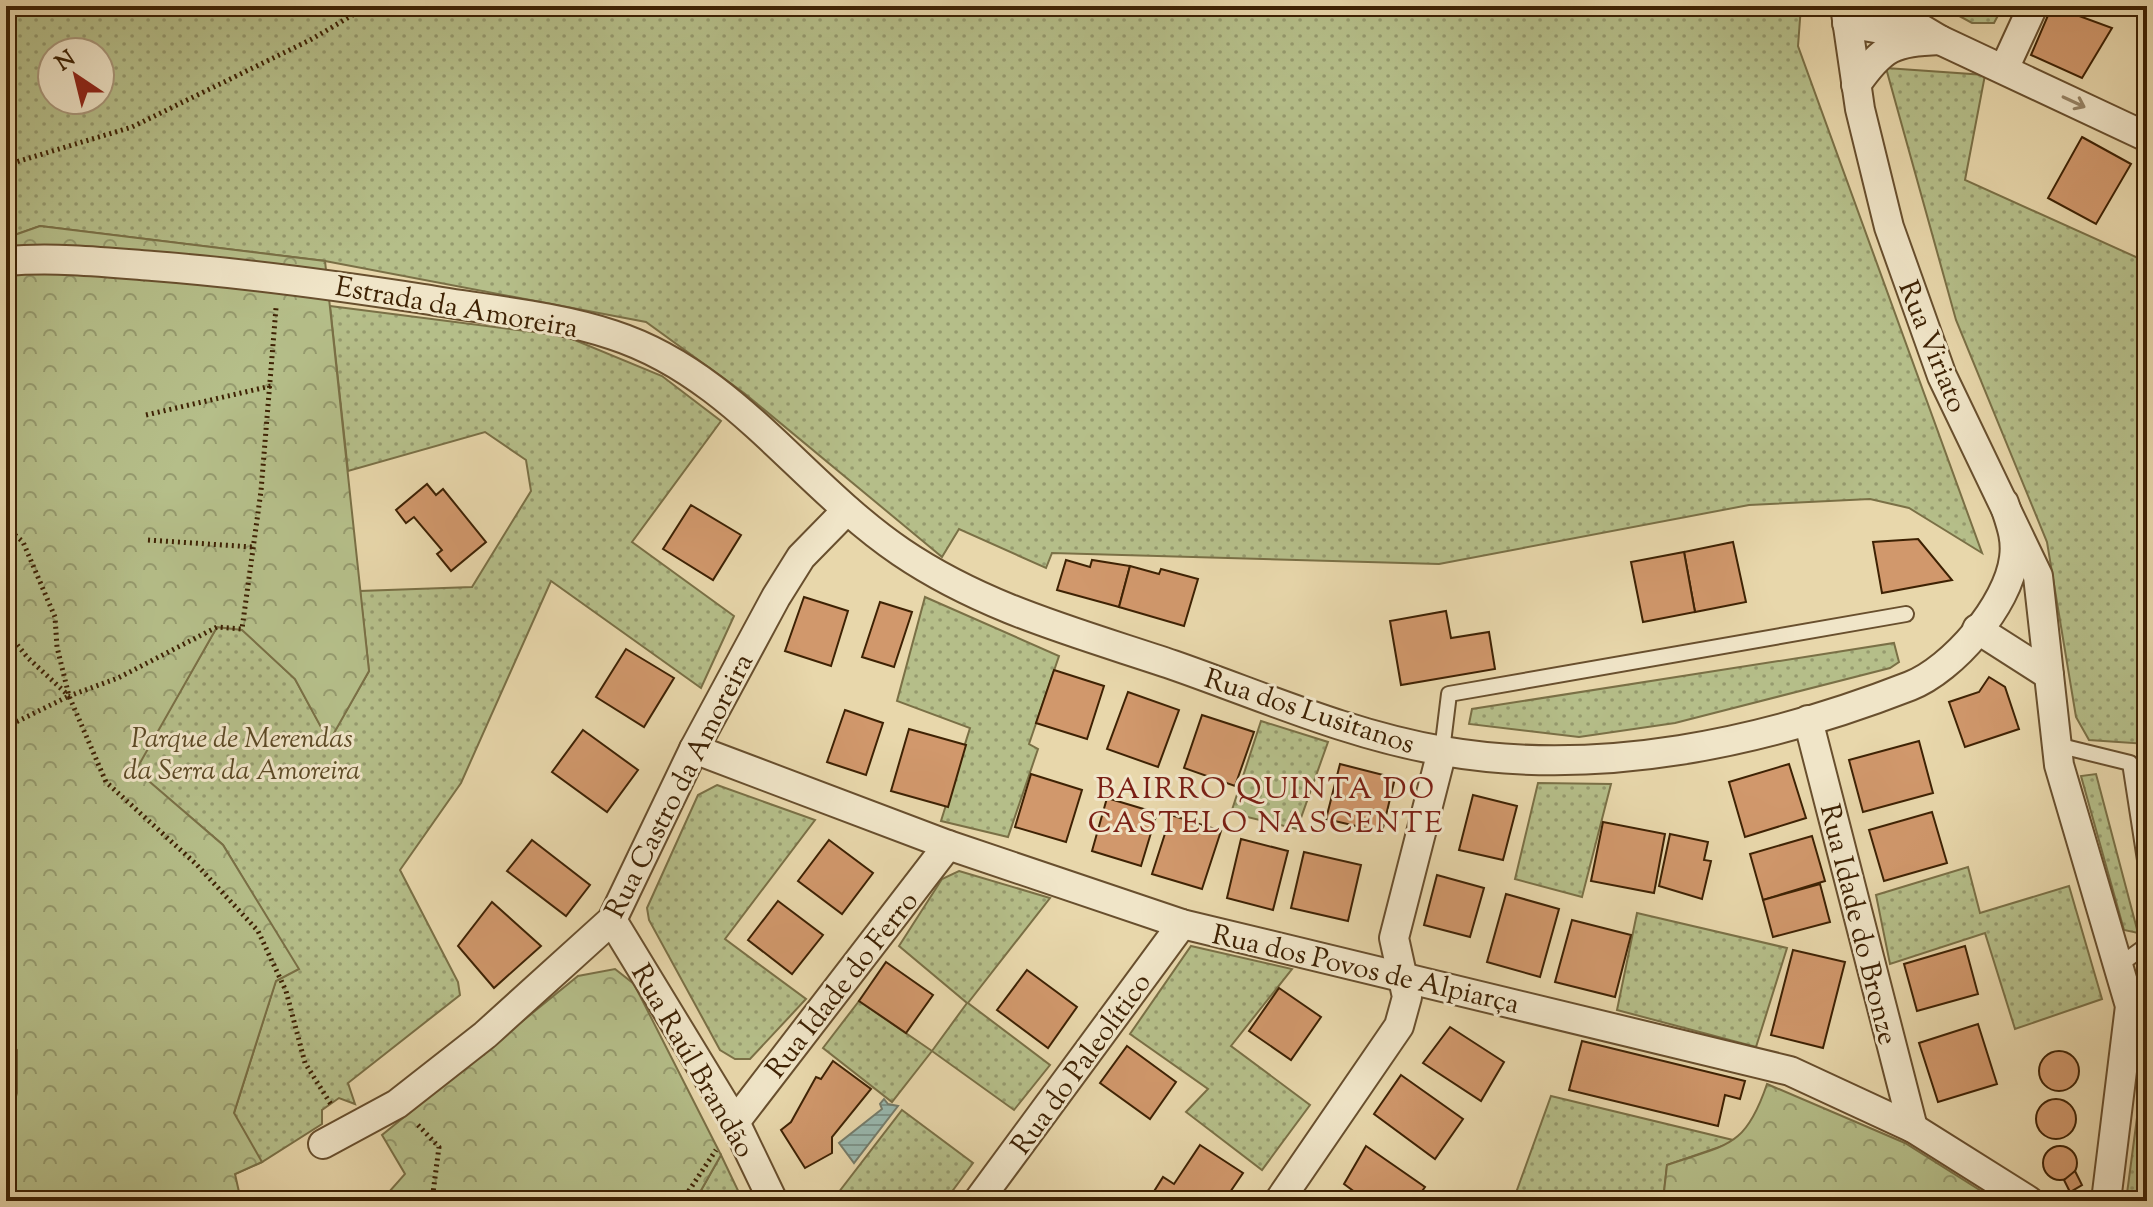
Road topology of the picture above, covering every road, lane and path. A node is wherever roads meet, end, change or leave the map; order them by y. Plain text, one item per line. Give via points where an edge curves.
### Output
1 (368, 6) edge
2 (1883, 6) edge
3 (2033, 6) edge
4 (1846, 15) edge
5 (1940, 40) junction
6 (2004, 69) junction
7 (1856, 85) junction
8 (2147, 137) edge
9 (6, 165) edge
10 (6, 261) edge
11 (278, 276) junction
12 (271, 386) junction
13 (146, 415) dead end
14 (2004, 503) junction
15 (847, 510) junction
16 (6, 527) edge
17 (148, 540) dead end
18 (253, 547) junction
19 (1906, 614) dead end
20 (1977, 629) junction
21 (6, 631) edge
22 (2049, 675) junction
23 (69, 696) junction
24 (1808, 720) junction
25 (6, 727) edge
26 (2057, 745) junction
27 (694, 749) junction
28 (1442, 751) junction
29 (948, 845) junction
30 (2147, 873) edge
31 (612, 920) junction
32 (1182, 924) junction
33 (2147, 945) edge
34 (2118, 966) junction
35 (1405, 977) junction
36 (330, 1104) dead end
37 (397, 1104) junction
38 (735, 1122) junction
39 (1913, 1128) junction
40 (323, 1144) dead end
41 (1289, 1197) edge
42 (427, 1201) edge
43 (682, 1201) edge
44 (773, 1201) edge
45 (978, 1201) edge
46 (2029, 1201) edge
47 (2106, 1201) edge

1 - 9 path via 132,127
2 - 5 street
3 - 6 street
4 - 5 street
4 - 7 street, Rua Viriato
5 - 6 street
5 - 7 street via 1894,45 1880,53
6 -> 8 street
7 - 14 street, Rua Viriato via 1889,227 1927,338
10 - 11 street, Estrada da Amoreira via 47,258
11 - 12 path
11 - 15 street, Estrada da Amoreira via 530,316 631,341 725,398
12 - 13 path
12 - 18 path
14 - 20 street, Rua dos Lusitanos via 2014,534 2014,560 2000,597
14 - 22 street, Rua Viriato via 2036,569
15 - 27 street, Rua Castro da Amoreira via 790,574
15 - 28 street, Rua dos Lusitanos via 919,564 992,604 1347,727
16 - 23 path via 23,542 55,617
17 - 18 path
18 - 23 path via 242,629 217,627 130,672
19 - 28 lane via 1449,694
20 - 22 street
20 - 24 street, Rua dos Lusitanos via 1946,665 1915,685
21 - 23 path
22 - 26 street, Rua Viriato
23 - 25 path
23 - 36 path via 106,782 196,864 258,931 286,991 305,1063
24 - 28 street, Rua dos Lusitanos via 1701,748 1621,758 1547,761
24 - 39 street, Rua Idade do Bronze
26 - 30 lane via 2130,763
26 - 34 street, Rua Viriato
27 - 29 street, Rua dos Povos de Alpiarça
27 - 31 street, Rua Castro da Amoreira
28 - 35 street via 1394,938
29 - 32 street, Rua dos Povos de Alpiarça
29 - 38 street, Rua Idade do Ferro
31 - 37 street, Rua Castro da Amoreira via 485,1035
31 - 38 street, Rua Raúl Brandão
32 - 35 street, Rua dos Povos de Alpiarça
32 - 45 street, Rua do Paleolítico
33 - 34 lane
34 - 47 street, Rua Viriato via 2130,1006
35 - 39 street, Rua dos Povos de Alpiarça via 1790,1071
35 - 41 street via 1407,997 1399,1026
37 - 40 street, Rua Castro da Amoreira
37 - 42 path via 439,1147 433,1193
38 - 43 path
38 - 44 street, Rua Raúl Brandão
39 - 46 street, Rua dos Povos de Alpiarça

